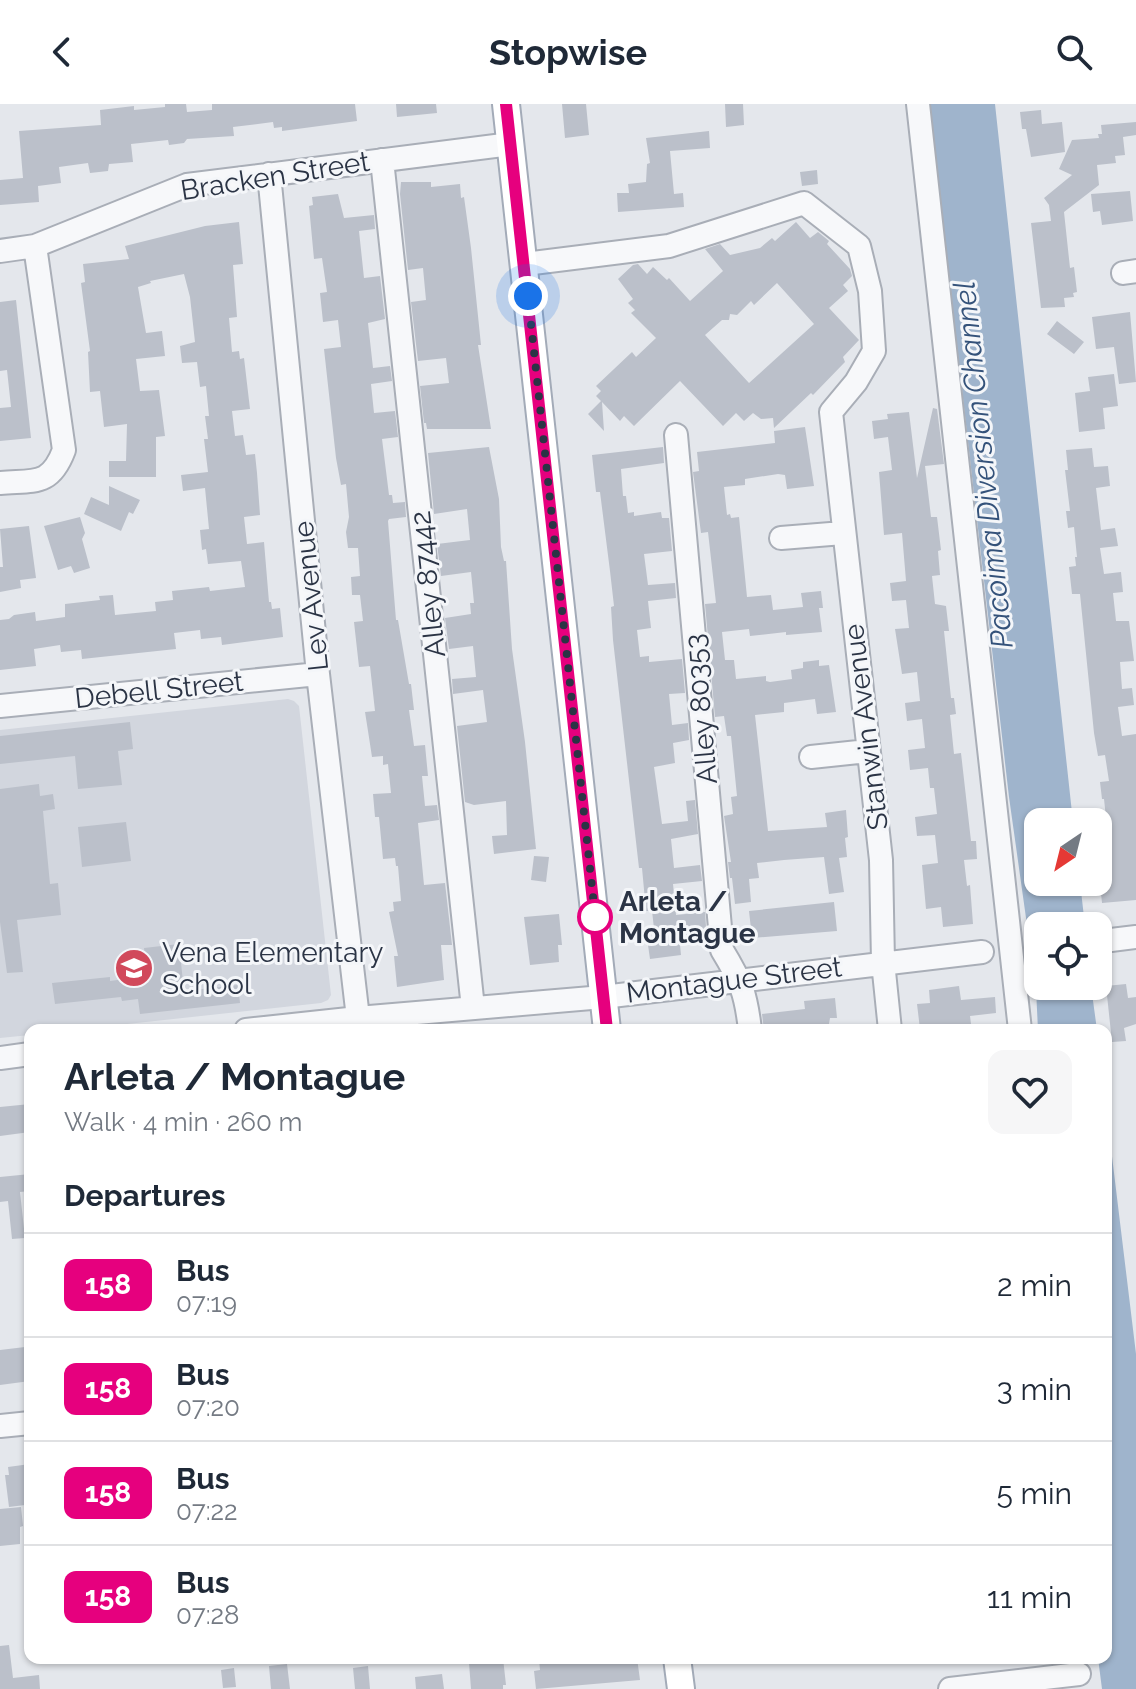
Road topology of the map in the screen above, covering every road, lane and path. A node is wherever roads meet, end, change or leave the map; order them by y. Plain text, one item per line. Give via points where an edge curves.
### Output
1 (506, 104) edge
2 (918, 104) edge
3 (511, 144) junction
4 (382, 160) junction
5 (269, 174) junction
6 (35, 246) junction
7 (0, 251) edge
8 (525, 264) junction
9 (676, 435) dead end
10 (0, 483) edge
11 (843, 533) junction
12 (781, 538) dead end
13 (318, 674) junction
14 (0, 706) edge
15 (868, 751) junction
16 (811, 757) dead end
17 (1136, 937) edge
18 (1112, 940) edge
19 (982, 952) dead end
20 (883, 962) junction
21 (740, 979) junction
22 (603, 997) junction
23 (473, 1008) junction
24 (358, 1018) junction
25 (302, 1024) edge
26 (606, 1024) edge
27 (749, 1024) edge
28 (889, 1024) edge
29 (1019, 1024) edge
30 (24, 1055) edge
31 (0, 1058) edge
32 (24, 1424) edge
33 (0, 1426) edge
34 (678, 1664) edge
35 (1079, 1674) dead end
36 (681, 1689) edge
37 (950, 1689) edge

1 - 3 main road
2 - 29 street
3 - 4 street, Bracken Street
3 - 8 main road
4 - 5 street, Bracken Street
4 - 23 street, Alley 87442
5 - 6 street, Bracken Street via 187,185
5 - 13 street, Lev Avenue
6 - 7 street, Bracken Street
6 - 10 street via 64,450 58,467 46,478
8 - 11 street, Stanwin Avenue via 669,246 804,203 859,246 870,291 874,351 831,412
8 - 22 main road
9 - 21 street, Alley 80353 via 722,950
11 - 12 street
11 - 15 street, Stanwin Avenue
13 - 14 street, Debell Street
13 - 24 street, Lev Avenue
15 - 16 street
15 - 20 street, Stanwin Avenue via 881,860
17 - 18 street
19 - 20 street, Montague Street
20 - 21 street, Montague Street
20 - 28 street, Stanwin Avenue
21 - 22 street, Montague Street
21 - 27 street, Alley 80353
22 - 23 street, Montague Street
22 - 26 main road
23 - 24 street, Montague Street
24 - 25 street, Montague Street
30 - 31 street
32 - 33 street
34 - 36 main road
35 - 37 street

